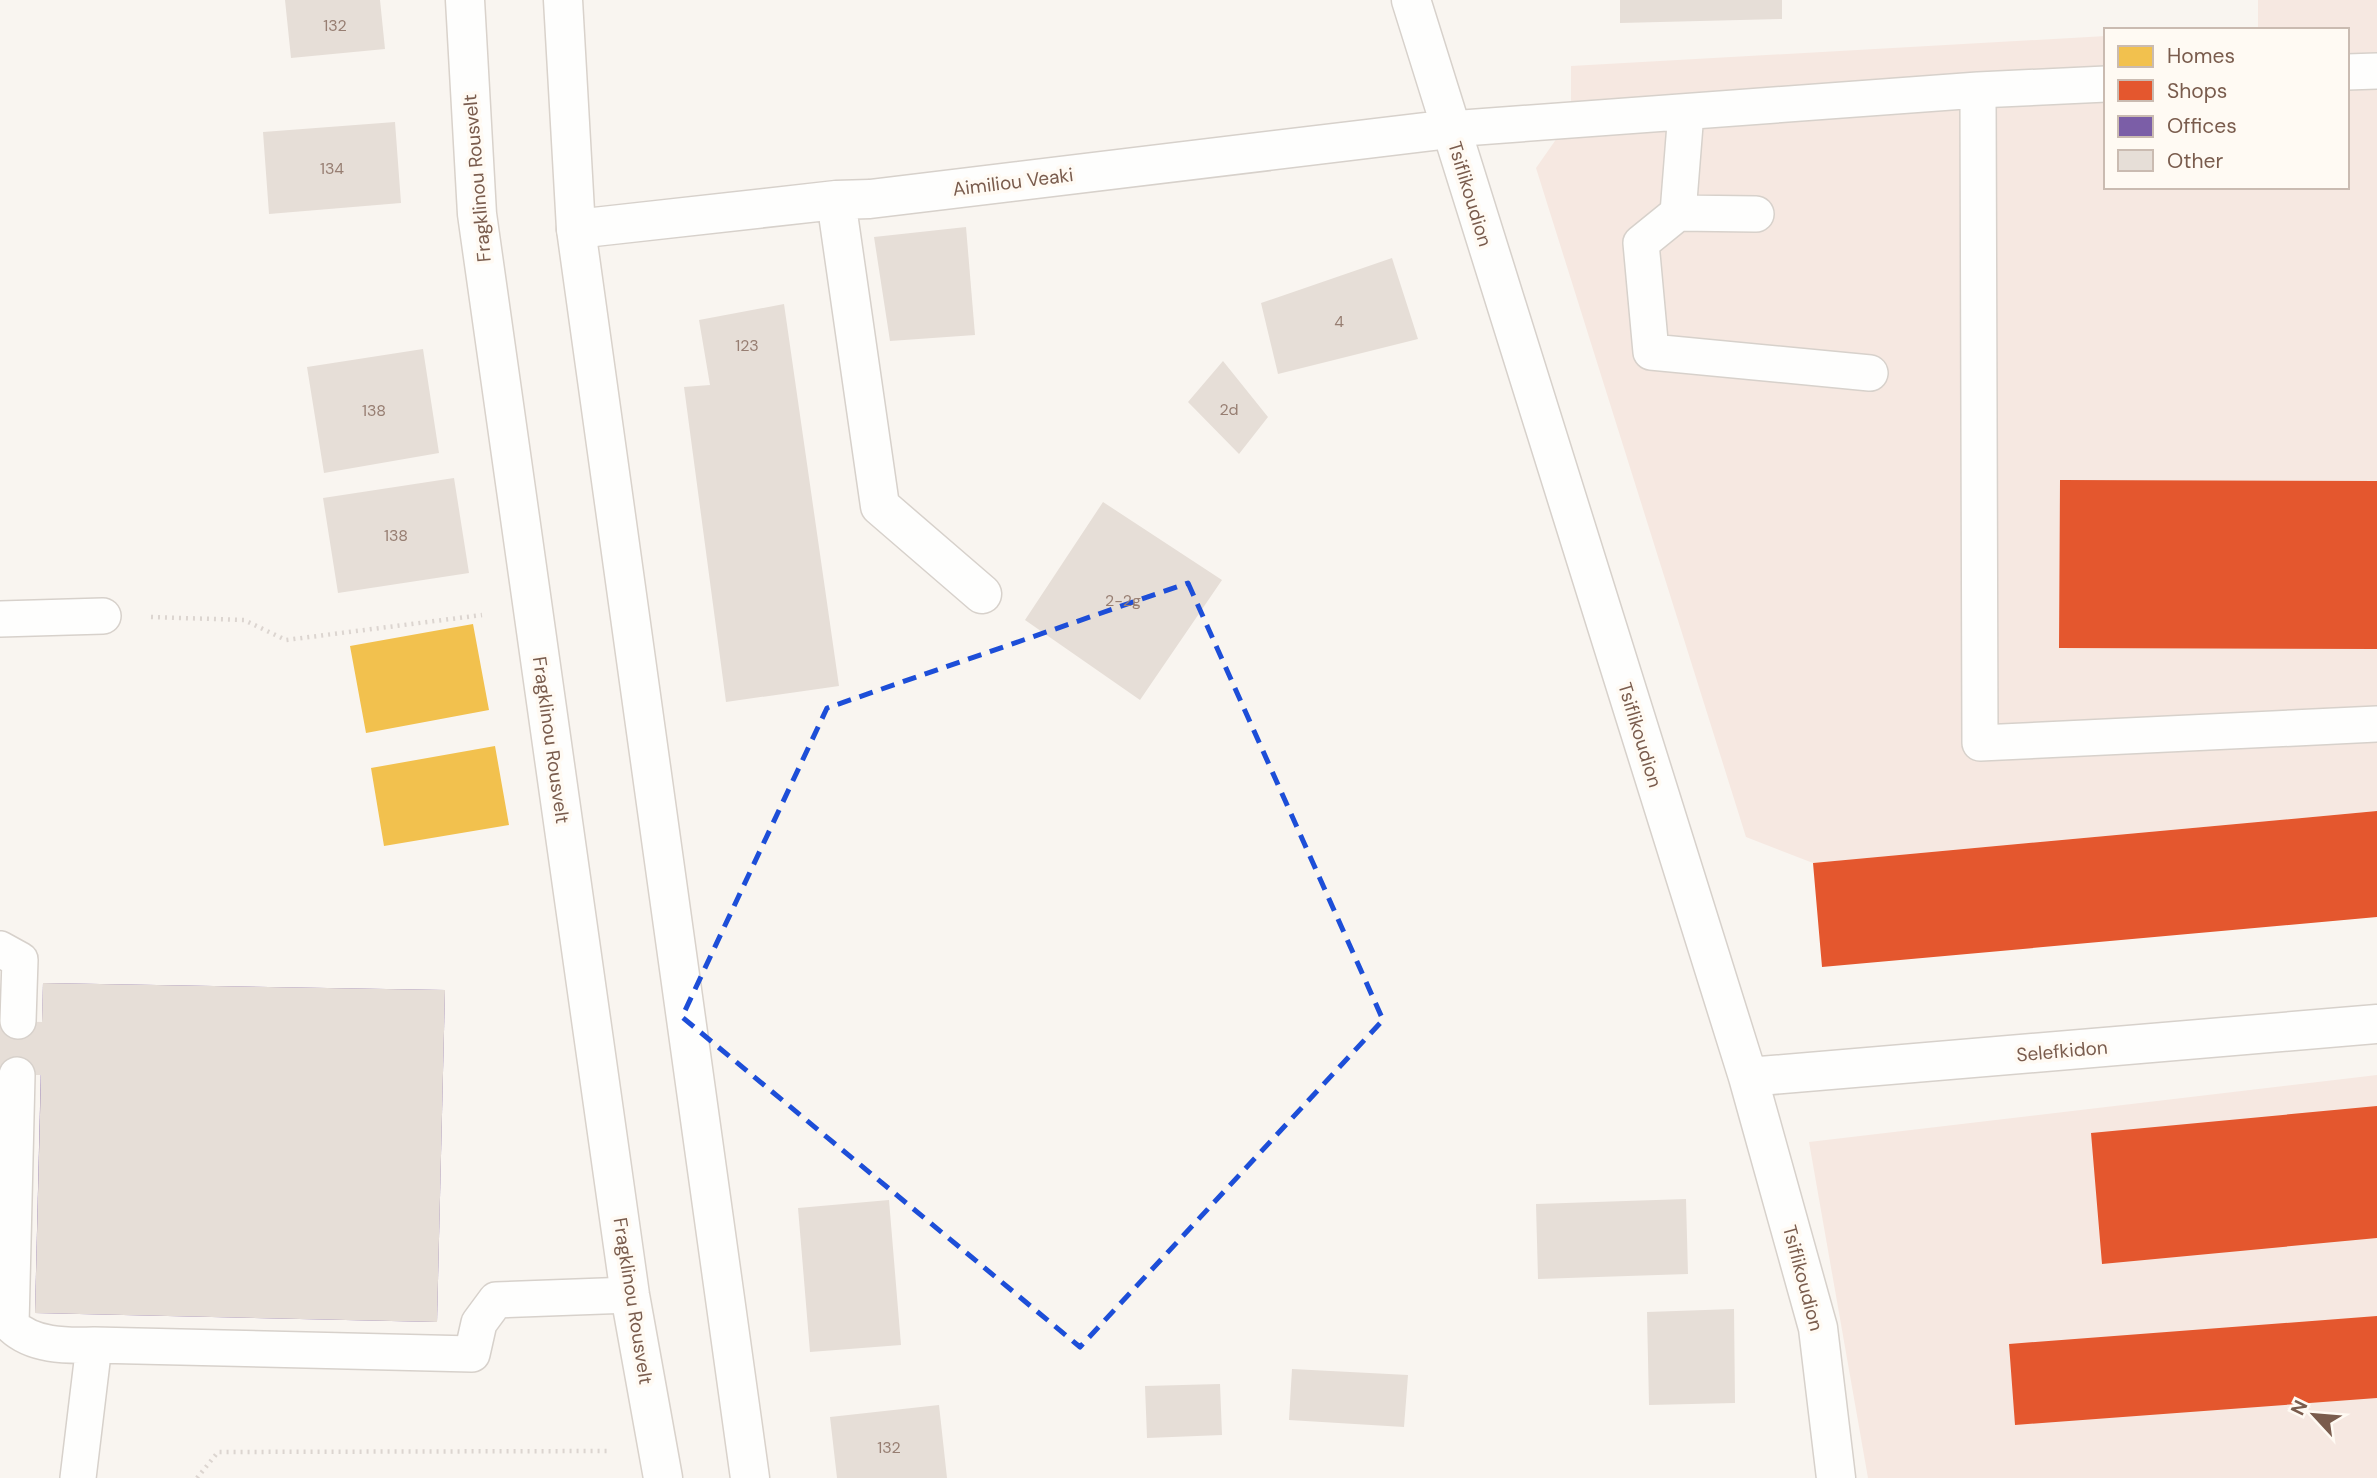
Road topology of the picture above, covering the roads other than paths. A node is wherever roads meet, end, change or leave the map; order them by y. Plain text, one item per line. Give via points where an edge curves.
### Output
1 (465, 0) edge
2 (563, 0) edge
3 (1411, 0) edge
4 (2377, 71) edge
5 (2349, 72) edge
6 (2104, 84) edge
7 (1978, 90) junction
8 (1686, 112) junction
9 (1450, 129) junction
10 (836, 200) junction
11 (1678, 213) junction
12 (1756, 214) dead end
13 (576, 229) junction
14 (1870, 373) dead end
15 (982, 594) dead end
16 (103, 616) road end
17 (0, 619) edge
18 (2377, 724) edge
19 (0, 949) edge
20 (18, 1021) dead end
21 (2377, 1024) edge
22 (17, 1075) dead end
23 (1748, 1077) junction
24 (630, 1295) junction
25 (94, 1345) junction
26 (78, 1478) edge
27 (663, 1478) edge
28 (750, 1478) edge
29 (1836, 1478) edge

1 - 24 street, Fragklinou Rousvelt via 477,215
2 - 13 street
3 - 9 street, Tsiflikoudion
4 - 5 lane
6 - 7 lane
7 - 8 lane
7 - 18 lane via 1980,743
8 - 9 lane
8 - 11 lane
9 - 10 street, Aimiliou Veaki
9 - 23 street, Tsiflikoudion
10 - 13 street, Aimiliou Veaki
10 - 15 street via 880,506
11 - 12 lane
11 - 14 lane via 1641,243 1651,352
13 - 28 street
16 - 17 lane
19 - 20 lane via 20,960
21 - 23 street, Selefkidon
22 - 25 lane via 11,1325 20,1334 63,1347
23 - 29 street, Tsiflikoudion via 1818,1328
24 - 25 lane via 496,1300 479,1323 472,1354
24 - 27 street, Fragklinou Rousvelt
25 - 26 lane

